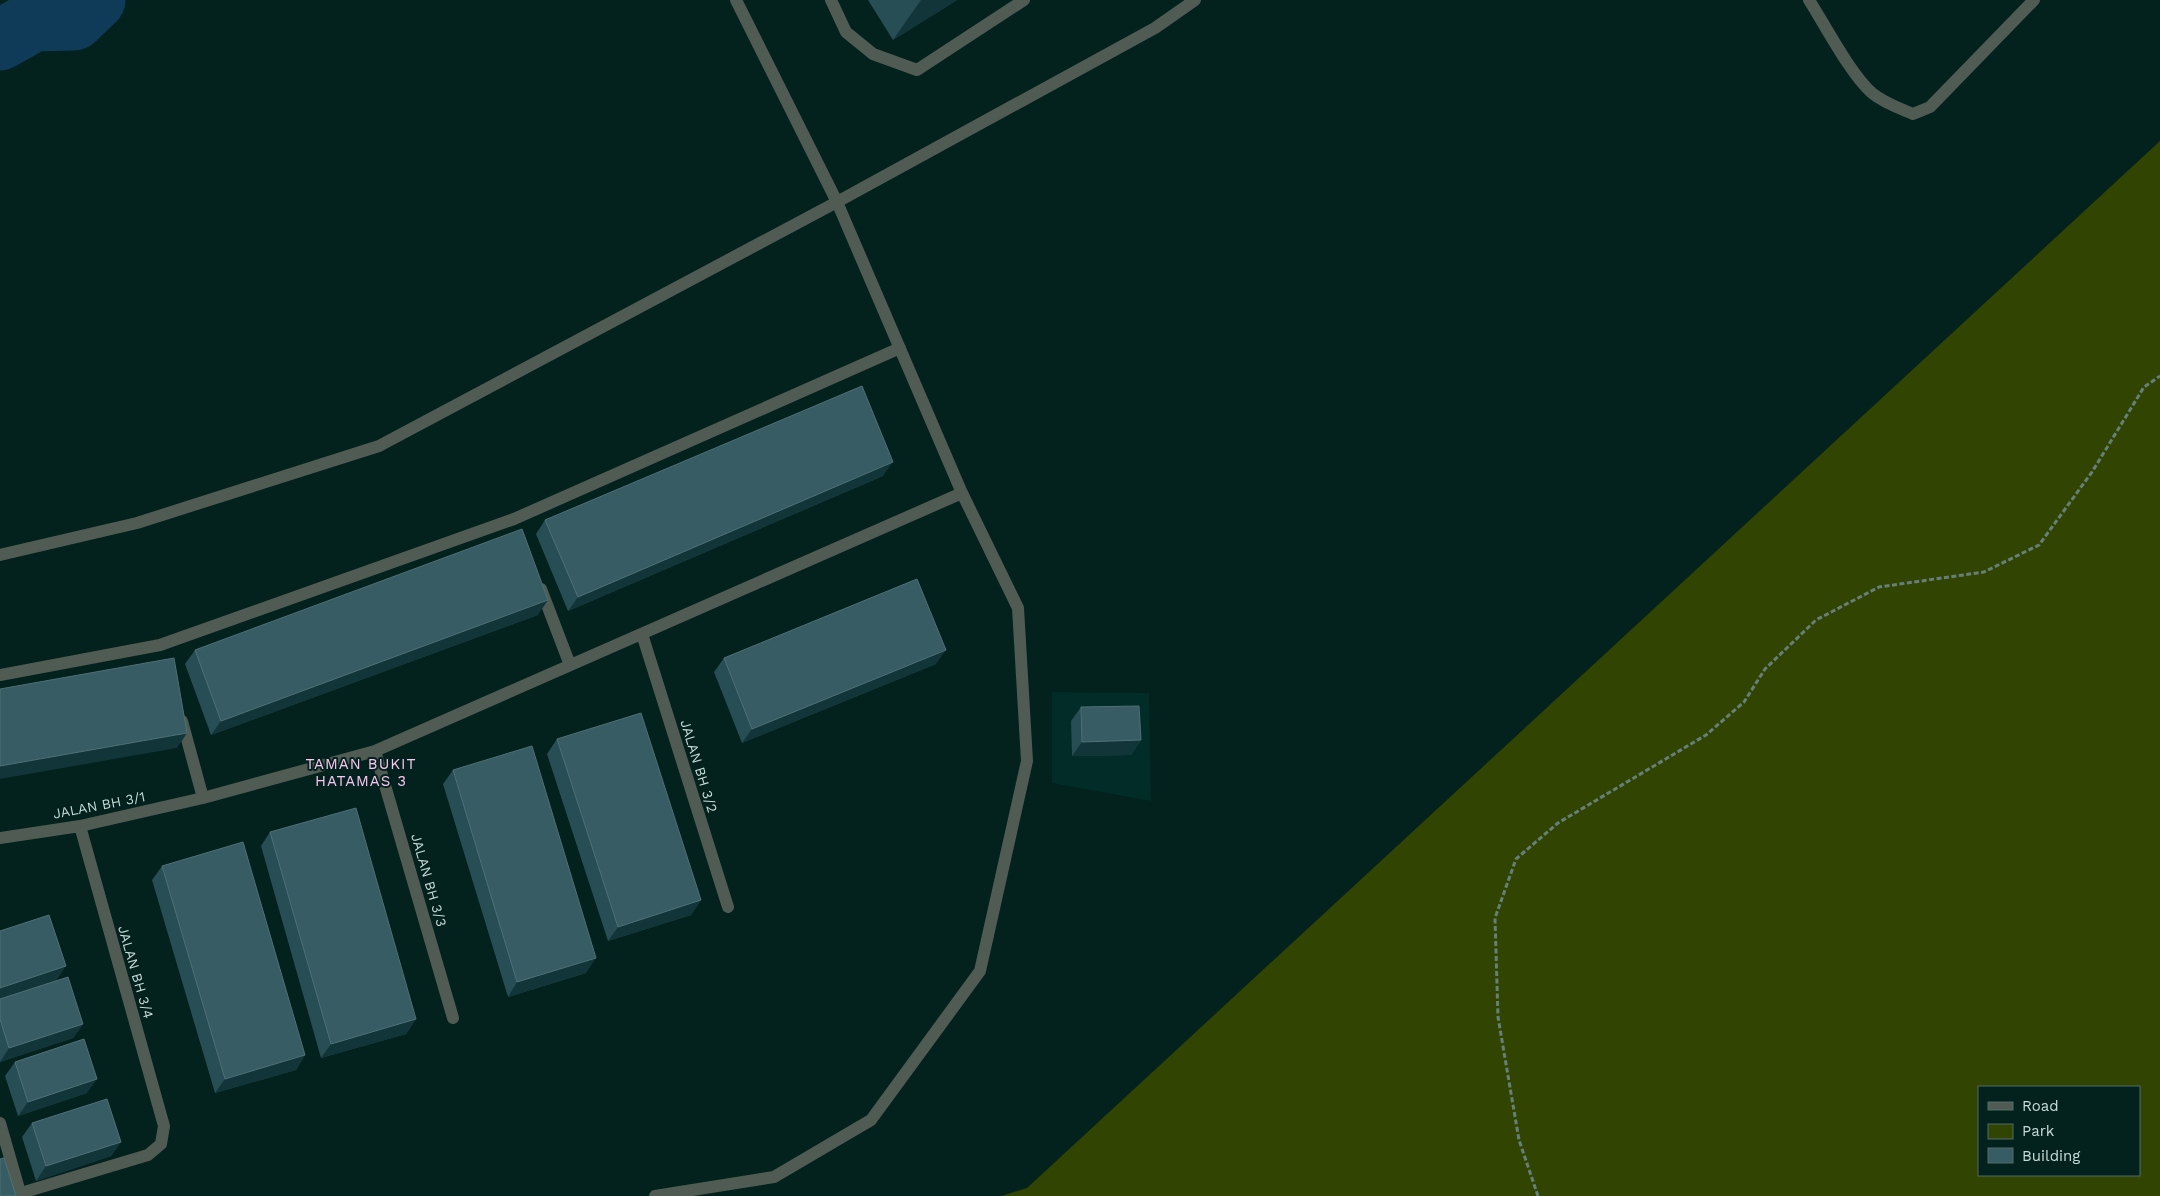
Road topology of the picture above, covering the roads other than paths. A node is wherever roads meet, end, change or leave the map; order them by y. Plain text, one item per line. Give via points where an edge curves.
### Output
1 (736, 0) edge
2 (830, 0) edge
3 (1024, 0) edge
4 (1195, 0) edge
5 (1809, 0) edge
6 (2034, 0) edge
7 (837, 202) junction
8 (900, 348) junction
9 (962, 493) junction
10 (0, 555) edge
11 (535, 574) edge
12 (642, 634) junction
13 (570, 665) junction
14 (0, 675) edge
15 (179, 712) edge
16 (375, 751) junction
17 (203, 798) junction
18 (80, 826) junction
19 (0, 838) edge
20 (728, 907) dead end
21 (453, 1018) dead end
22 (0, 1123) edge
23 (21, 1195) edge
24 (656, 1196) edge

1 - 7 street
2 - 3 street via 846,32 873,54 917,70
4 - 7 street via 1155,28
5 - 6 street via 1860,80 1886,103 1913,114 1930,107
7 - 8 street
7 - 10 street via 380,446 137,523
8 - 9 street
8 - 14 street via 515,523 162,650
9 - 12 street, JALAN BH 3/1
9 - 24 street via 1018,608 1028,761 980,971 871,1120 774,1177
11 - 13 street
12 - 13 street, JALAN BH 3/1
12 - 20 street, JALAN BH 3/2
13 - 16 street, JALAN BH 3/1
15 - 17 street
16 - 17 street, JALAN BH 3/1
16 - 21 street, JALAN BH 3/3
17 - 18 street, JALAN BH 3/1
18 - 19 street, JALAN BH 3/1
18 - 23 street, JALAN BH 3/4 via 164,1126 161,1144 148,1155
22 - 23 street

